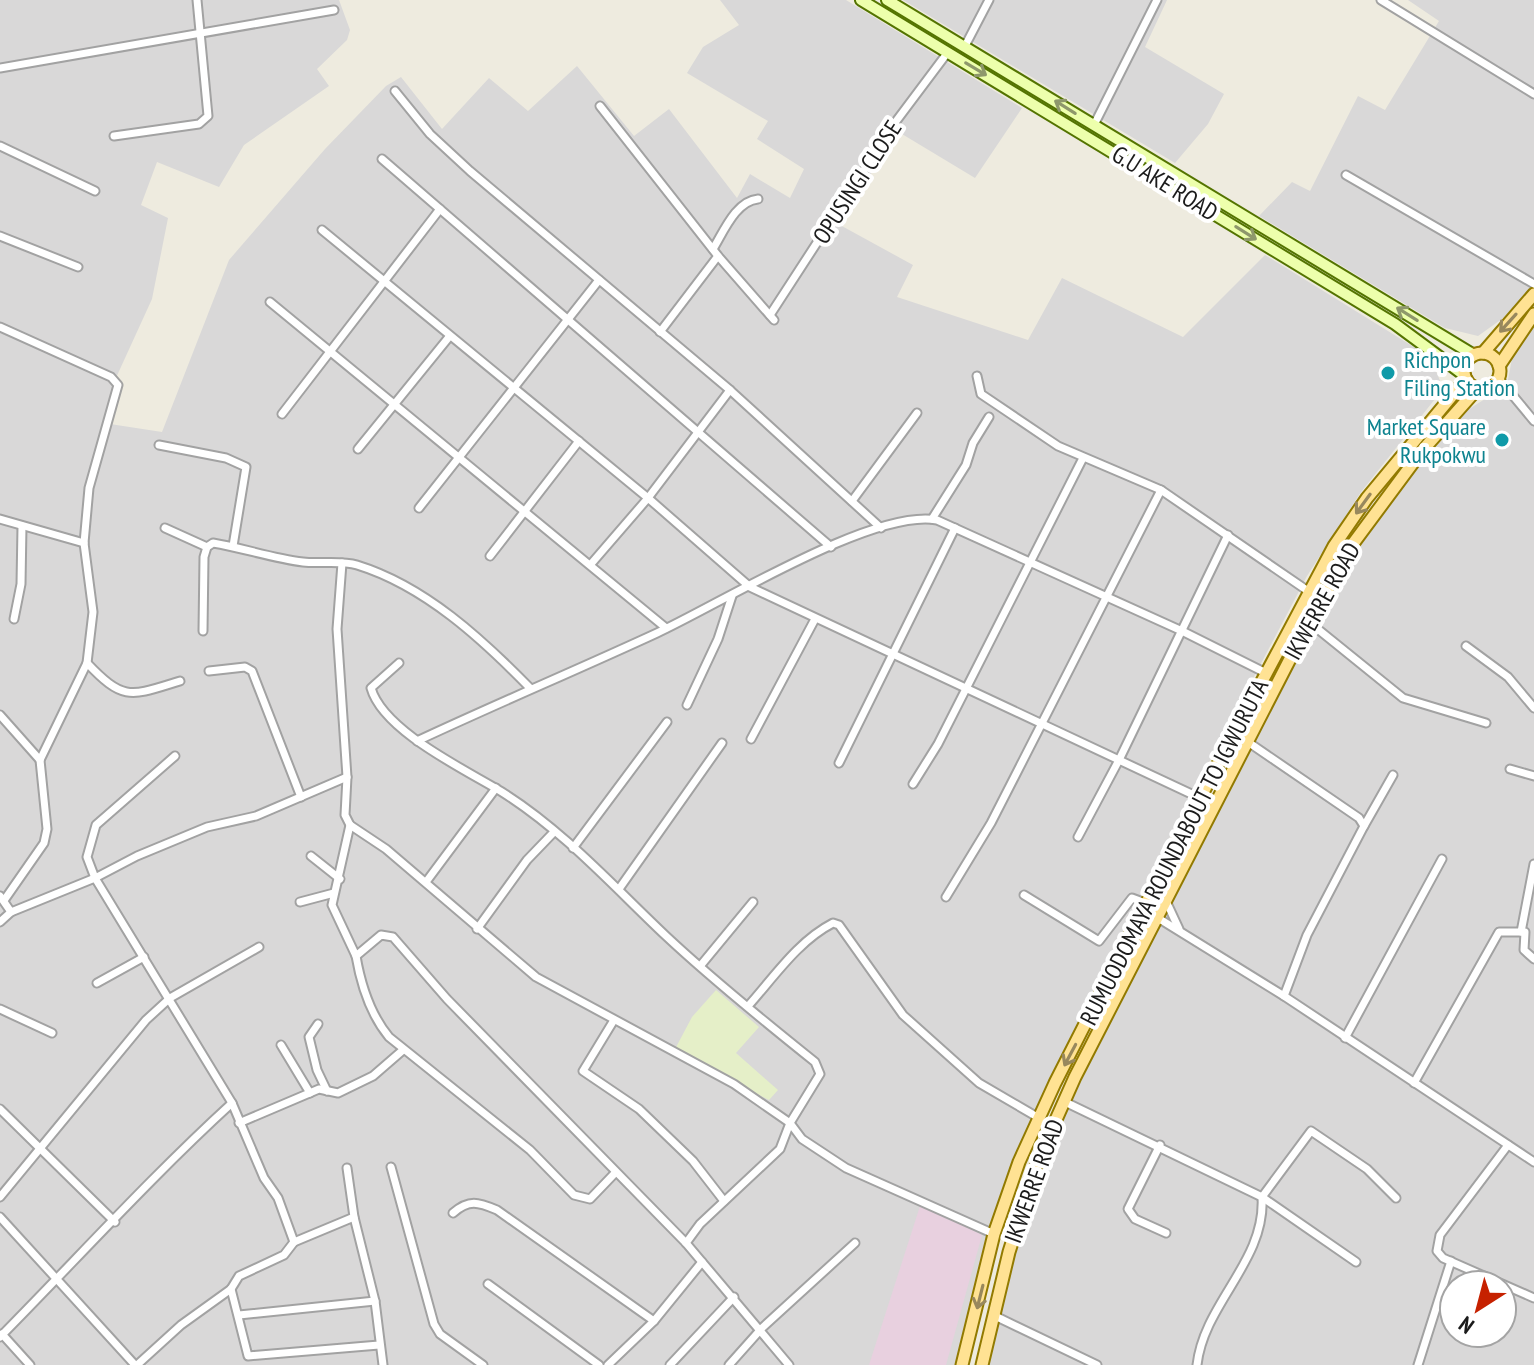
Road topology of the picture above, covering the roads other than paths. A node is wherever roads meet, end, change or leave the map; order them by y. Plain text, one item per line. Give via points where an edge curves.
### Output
1 (197, 0) edge
2 (861, 0) edge
3 (887, 0) edge
4 (989, 0) edge
5 (1157, 0) edge
6 (1381, 0) edge
7 (334, 10) dead end
8 (201, 31) junction
9 (965, 46) junction
10 (948, 52) junction
11 (0, 68) edge
12 (395, 91) dead end
13 (1534, 94) edge
14 (600, 106) dead end
15 (1094, 125) junction
16 (114, 136) dead end
17 (0, 146) edge
18 (382, 159) dead end
19 (1346, 175) dead end
20 (95, 191) dead end
21 (758, 199) dead end
22 (440, 209) junction
23 (322, 230) dead end
24 (0, 236) edge
25 (715, 252) junction
26 (78, 267) dead end
27 (599, 280) junction
28 (382, 282) junction
29 (1534, 284) edge
30 (1534, 294) edge
31 (270, 302) dead end
32 (1534, 314) edge
33 (569, 317) junction
34 (0, 327) edge
35 (660, 332) junction
36 (449, 337) junction
37 (328, 351) junction
38 (1478, 354) junction
39 (1499, 366) junction
40 (977, 376) dead end
41 (1465, 377) junction
42 (1500, 380) junction
43 (514, 389) junction
44 (1477, 389) junction
45 (730, 390) junction
46 (395, 404) junction
47 (917, 413) dead end
48 (282, 414) dead end
49 (989, 417) dead end
50 (1534, 421) edge
51 (700, 432) junction
52 (579, 441) junction
53 (159, 445) dead end
54 (358, 449) dead end
55 (460, 457) junction
56 (1083, 458) junction
57 (1161, 490) junction
58 (648, 498) junction
59 (852, 501) junction
60 (419, 508) dead end
61 (527, 510) junction
62 (0, 519) edge
63 (932, 519) junction
64 (22, 526) junction
65 (165, 528) dead end
66 (881, 528) junction
67 (955, 528) junction
68 (1228, 535) junction
69 (84, 543) junction
70 (233, 546) junction
71 (207, 547) junction
72 (831, 547) junction
73 (490, 556) dead end
74 (1030, 561) junction
75 (342, 563) junction
76 (591, 564) junction
77 (750, 587) junction
78 (1308, 591) junction
79 (732, 596) junction
80 (1106, 597) junction
81 (14, 619) dead end
82 (815, 619) junction
83 (1309, 622) junction
84 (666, 628) junction
85 (203, 631) dead end
86 (1182, 631) junction
87 (1466, 646) dead end
88 (890, 653) junction
89 (87, 663) junction
90 (399, 663) dead end
91 (209, 671) dead end
92 (1266, 673) junction
93 (180, 681) dead end
94 (530, 688) junction
95 (965, 688) junction
96 (687, 705) dead end
97 (1534, 708) edge
98 (0, 715) edge
99 (667, 722) dead end
100 (1486, 723) dead end
101 (1039, 724) junction
102 (751, 739) dead end
103 (417, 741) junction
104 (1248, 742) junction
105 (722, 743) dead end
106 (175, 756) dead end
107 (40, 760) junction
108 (1119, 760) junction
109 (839, 763) dead end
110 (1510, 769) dead end
111 (1393, 775) dead end
112 (1534, 776) edge
113 (347, 777) junction
114 (913, 784) dead end
115 (496, 788) junction
116 (301, 797) junction
117 (1200, 798) junction
118 (350, 825) junction
119 (1364, 826) junction
120 (553, 833) junction
121 (1078, 837) dead end
122 (573, 848) junction
123 (311, 856) dead end
124 (1442, 859) dead end
125 (1534, 864) edge
126 (95, 878) junction
127 (340, 879) junction
128 (426, 882) junction
129 (619, 889) junction
130 (334, 893) junction
131 (1024, 895) dead end
132 (2, 897) edge
133 (946, 897) dead end
134 (1166, 901) junction
135 (300, 902) dead end
136 (753, 902) dead end
137 (1148, 904) junction
138 (11, 912) junction
139 (1158, 918) junction
140 (0, 922) edge
141 (477, 929) junction
142 (1180, 931) junction
143 (1527, 932) edge
144 (259, 947) dead end
145 (356, 956) junction
146 (144, 957) junction
147 (1534, 959) edge
148 (701, 965) junction
149 (97, 983) dead end
150 (1284, 996) junction
151 (170, 998) junction
152 (749, 1005) junction
153 (0, 1009) edge
154 (614, 1020) junction
155 (318, 1024) dead end
156 (52, 1033) dead end
157 (1345, 1038) junction
158 (281, 1045) dead end
159 (403, 1050) junction
160 (1414, 1083) junction
161 (327, 1091) junction
162 (310, 1093) junction
163 (1063, 1101) junction
164 (232, 1103) junction
165 (0, 1109) edge
166 (1039, 1118) junction
167 (239, 1123) junction
168 (790, 1123) junction
169 (1160, 1145) junction
170 (1508, 1145) junction
171 (40, 1146) junction
172 (1534, 1162) edge
173 (391, 1167) dead end
174 (347, 1168) dead end
175 (615, 1173) junction
176 (0, 1197) edge
177 (1262, 1197) junction
178 (1396, 1198) dead end
179 (724, 1201) junction
180 (453, 1213) dead end
181 (0, 1217) edge
182 (354, 1217) junction
183 (115, 1222) junction
184 (1166, 1233) dead end
185 (994, 1234) junction
186 (294, 1242) junction
187 (686, 1243) junction
188 (855, 1243) dead end
189 (1451, 1261) junction
190 (702, 1262) junction
191 (1356, 1262) dead end
192 (58, 1277) junction
193 (488, 1284) dead end
194 (231, 1289) junction
195 (734, 1297) junction
196 (1534, 1298) edge
197 (375, 1301) junction
198 (239, 1315) junction
199 (995, 1316) junction
200 (654, 1321) junction
201 (762, 1328) junction
202 (1, 1335) edge
203 (379, 1345) junction
204 (30, 1365) edge
205 (136, 1365) edge
206 (383, 1365) edge
207 (483, 1365) edge
208 (599, 1365) edge
209 (608, 1365) edge
210 (670, 1365) edge
211 (729, 1365) edge
212 (789, 1365) edge
213 (962, 1365) edge
214 (982, 1365) edge
215 (1097, 1365) edge
216 (1197, 1365) edge
217 (1418, 1365) edge

1 - 8 street
2 - 10 main road, G.U AKE ROAD
3 - 9 main road
4 - 9 street
5 - 15 street
6 - 13 street
7 - 8 street
8 - 11 street
8 - 16 street via 209,104 205,121
15 -> 9 main road
10 - 25 street, OPUSINGI CLOSE via 894,124 772,317
10 -> 41 main road, G.U AKE ROAD via 1395,324
12 - 27 street via 430,134
14 - 25 street
38 -> 15 main road
17 - 20 street
18 - 22 street
19 - 29 street
21 - 25 street via 740,207
22 - 28 street
22 - 33 street
23 - 28 street
24 - 26 street
25 - 35 street
27 - 33 street
27 - 35 street
28 - 36 street
28 - 37 street
30 -> 38 main road
31 - 37 street
32 - 39 main road
33 - 43 street
33 - 51 street
34 - 69 street via 117,382 89,488
35 - 45 street
36 - 43 street
36 - 46 street
37 - 46 street
37 - 48 street
38 - 39 main road via 1493,357
38 - 41 main road via 1465,363
39 - 42 main road
40 - 56 street via 981,394
41 - 44 main road
41 -> 78 main road, RUMUODOMAYA ROUNDABOUT TO IGWURUTA via 1367,498
42 - 44 main road
42 - 50 street
43 - 52 street
43 - 55 street
44 - 83 main road, IKWERRE ROAD via 1377,508
45 - 51 street
45 - 59 street
46 - 54 street
46 - 55 street
47 - 59 street
49 - 63 street
51 - 58 street
51 - 72 street
52 - 58 street
52 - 61 street
53 - 70 street via 246,467
55 - 60 street
55 - 61 street
56 - 57 street
56 - 74 street
57 - 68 street
57 - 80 street
58 - 76 street
58 - 77 street
59 - 66 street
61 - 73 street
61 - 76 street
62 - 64 street
63 - 66 street
63 - 67 street
64 - 69 street
64 - 81 street
65 - 71 street
66 - 72 street
67 - 74 street
67 - 88 street
68 - 78 street
68 - 86 street
69 - 89 street via 93,612
70 - 71 street
70 - 75 street via 301,562
71 - 85 street via 201,585
72 - 77 street
74 - 80 street
74 - 95 street
75 - 94 street via 377,573 461,624
75 - 113 street via 337,629
76 - 84 street
77 - 79 street
77 - 82 street
78 - 92 main road, RUMUODOMAYA ROUNDABOUT TO IGWURUTA
79 - 84 street
79 - 96 street
80 - 86 street
80 - 101 street
82 - 88 street
82 - 102 street
83 - 100 street via 1403,698
83 - 104 main road, IKWERRE ROAD
84 - 94 street
86 - 92 street
86 - 108 street
87 - 97 street via 1508,677
88 - 95 street
88 - 109 street
89 - 93 street via 124,694
89 - 107 street
90 - 103 street via 371,688 382,707
91 - 116 street via 252,671
92 - 117 main road, RUMUODOMAYA ROUNDABOUT TO IGWURUTA
94 - 103 street
95 - 101 street
95 - 114 street
98 - 107 street
99 - 122 street
101 - 108 street
101 - 133 street via 991,823
103 - 115 street
104 - 119 street
104 - 134 main road, IKWERRE ROAD
105 - 129 street
106 - 126 street via 96,825 87,857
107 - 132 street via 44,843
108 - 117 street
108 - 121 street
110 - 112 street
111 - 119 street
113 - 116 street
113 - 118 street via 345,815
115 - 120 street
115 - 128 street
116 - 126 street via 256,816 207,827
117 - 137 main road, RUMUODOMAYA ROUNDABOUT TO IGWURUTA
117 - 139 main road via 1198,816 1157,896
118 - 127 street
118 - 128 street
119 - 150 street via 1307,935
120 - 122 street
120 - 141 street via 520,868
122 - 129 street
123 - 127 street
124 - 157 street
125 - 143 street
126 - 138 street
126 - 146 street
127 - 130 street
128 - 141 street
129 - 148 street
130 - 135 street
130 - 145 street via 336,914
131 - 137 street via 1099,941 1132,898
132 - 138 street
134 - 139 main road, IKWERRE ROAD
134 - 142 street
136 - 148 street
137 -> 166 main road, RUMUODOMAYA ROUNDABOUT TO IGWURUTA
138 - 140 street
139 - 142 street
139 - 163 main road, IKWERRE ROAD
141 - 154 street via 536,977
142 - 150 street
143 - 147 street via 1524,950
143 - 160 street via 1499,932
144 - 151 street
145 - 159 street via 377,1023
145 - 175 street via 381,935 393,937
146 - 149 street
146 - 151 street
148 - 152 street
150 - 157 street
151 - 164 street
151 - 171 street via 114,1055
152 - 166 street via 799,948 824,928 839,925 903,1015 979,1083
152 - 168 street via 815,1062 820,1074
153 - 156 street
154 - 168 street via 734,1084
154 - 179 street via 583,1071 639,1109 693,1161
155 - 161 street via 310,1045
157 - 160 street
158 - 162 street
159 - 161 street via 373,1076 338,1093
159 - 175 street via 530,1150 574,1195 590,1199
160 - 170 street
161 - 162 street
162 - 167 street
163 - 169 street
163 - 199 main road, IKWERRE ROAD via 1020,1215
164 - 167 street
164 - 183 street via 167,1163
165 - 171 street
166 - 185 main road, RUMUODOMAYA ROUNDABOUT TO IGWURUTA
167 - 186 street
168 - 179 street via 780,1149
168 - 185 street via 802,1139 846,1168
169 - 177 street
169 - 184 street via 1128,1209 1135,1219
170 - 172 street
170 - 189 street via 1440,1235 1437,1251
171 - 176 street
171 - 183 street
173 - 207 street via 434,1324
174 - 182 street
175 - 187 street
177 - 178 street via 1311,1131 1367,1169
177 - 191 street
177 - 216 street via 1264,1217 1257,1237 1206,1330
179 - 187 street
180 - 200 street via 476,1201 497,1210
181 - 192 street
182 - 186 street
182 - 197 street
183 - 192 street
185 -> 213 main road, RUMUODOMAYA ROUNDABOUT TO IGWURUTA
186 - 194 street via 284,1255 239,1276
187 - 190 street
188 - 201 street
189 - 196 street
189 - 217 street
190 - 195 street
190 - 200 street
192 - 202 street
192 - 205 street
193 - 208 street
194 - 198 street
194 - 205 street
195 - 201 street
195 - 210 street
197 - 198 street
197 - 203 street
198 - 203 street via 245,1350 254,1358
199 - 214 main road, IKWERRE ROAD
199 - 215 street
200 - 209 street
201 - 211 street
201 - 212 street
202 - 204 street
203 - 206 street

